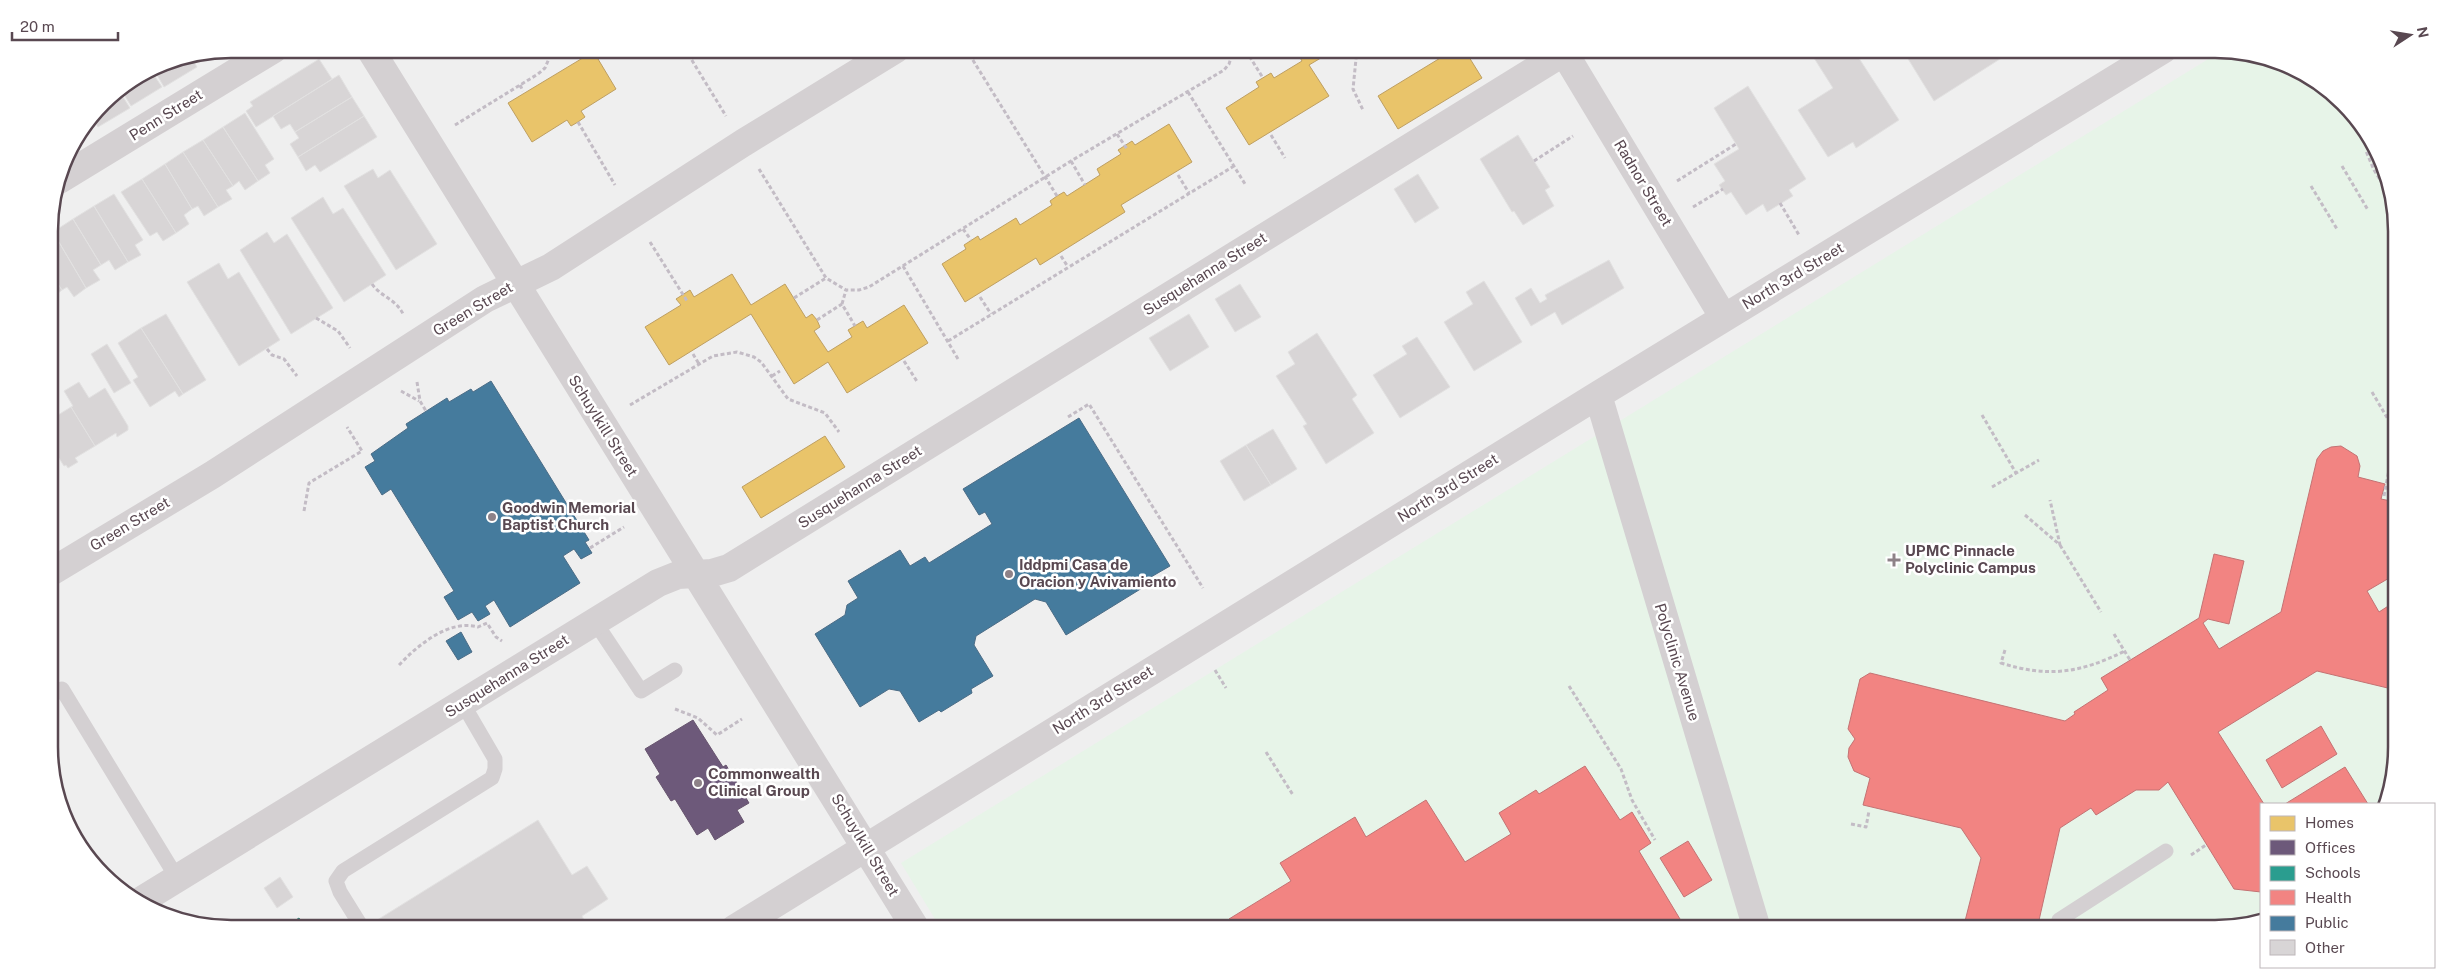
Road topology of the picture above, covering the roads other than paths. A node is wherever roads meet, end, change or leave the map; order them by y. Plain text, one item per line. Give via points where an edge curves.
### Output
1 (259, 58) edge
2 (376, 58) edge
3 (881, 58) edge
4 (1552, 58) edge
5 (1570, 58) edge
6 (2149, 58) edge
7 (67, 175) edge
8 (515, 284) junction
9 (1724, 318) junction
10 (1598, 395) junction
11 (58, 568) edge
12 (696, 575) junction
13 (595, 622) junction
14 (676, 670) dead end
15 (58, 691) edge
16 (463, 704) junction
17 (866, 847) junction
18 (2166, 851) dead end
19 (178, 878) junction
20 (145, 898) edge
21 (357, 920) edge
22 (748, 920) edge
23 (911, 920) edge
24 (1754, 920) edge
25 (2059, 920) edge

1 - 7 street, Penn Street
2 - 8 street, Schuylkill Street
3 - 8 street, Green Street via 551,267
4 - 12 street, Susquehanna Street via 729,568
5 - 9 street, Radnor Street
6 - 9 street, North 3rd Street
8 - 11 street, Green Street via 485,299 212,475
8 - 12 street, Schuylkill Street
9 - 10 street, North 3rd Street
10 - 17 street, North 3rd Street
10 - 24 street, Polyclinic Avenue
12 - 13 street, Susquehanna Street via 678,575 658,584
12 - 17 street, Schuylkill Street
13 - 14 lane via 641,691
13 - 16 street, Susquehanna Street
15 - 19 lane via 62,689
16 - 19 street, Susquehanna Street
16 - 21 lane via 495,759 492,778 343,871 336,881
17 - 22 street, North 3rd Street
17 - 23 street, Schuylkill Street
18 - 25 lane
19 - 20 street, Susquehanna Street

